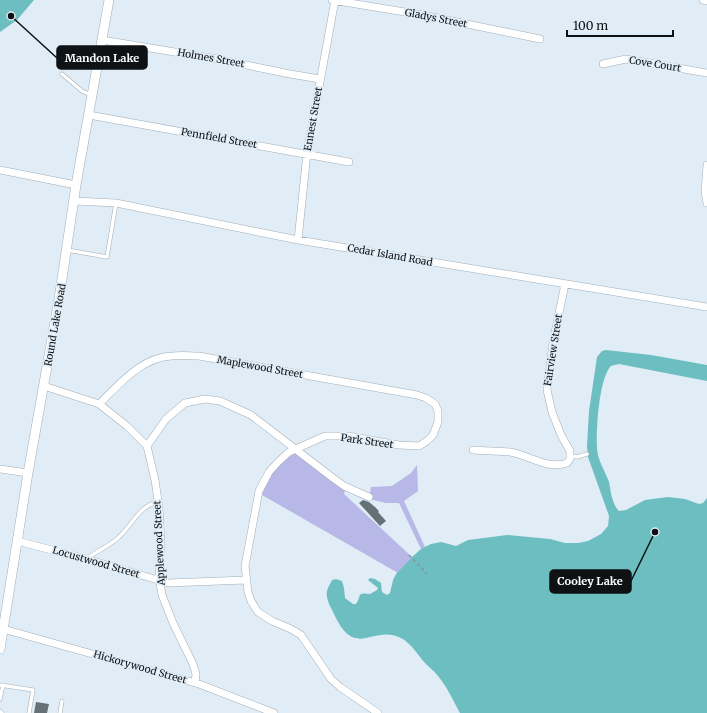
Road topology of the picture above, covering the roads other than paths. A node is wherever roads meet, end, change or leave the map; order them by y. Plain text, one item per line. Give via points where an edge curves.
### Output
1 (109, 0) edge
2 (334, 0) edge
3 (703, 0) edge
4 (707, 1) edge
5 (540, 39) dead end
6 (102, 40) junction
7 (603, 64) dead end
8 (707, 73) edge
9 (62, 74) dead end
10 (320, 79) junction
11 (92, 95) junction
12 (89, 115) junction
13 (307, 153) junction
14 (349, 162) dead end
15 (707, 165) edge
16 (0, 170) edge
17 (76, 185) junction
18 (74, 201) junction
19 (116, 203) junction
20 (707, 203) edge
21 (298, 240) junction
22 (67, 250) junction
23 (565, 284) junction
24 (707, 307) edge
25 (44, 386) junction
26 (99, 404) junction
27 (435, 404) joint
28 (147, 446) junction
29 (294, 450) junction
30 (473, 450) dead end
31 (587, 454) dead end
32 (570, 457) junction
33 (0, 469) edge
34 (28, 473) junction
35 (369, 497) dead end
36 (158, 501) junction
37 (17, 541) junction
38 (87, 559) junction
39 (160, 580) junction
40 (246, 580) junction
41 (2, 629) edge
42 (0, 649) edge
43 (195, 683) junction
44 (1, 685) edge
45 (0, 699) edge
46 (62, 701) dead end
47 (30, 713) edge
48 (60, 713) edge
49 (274, 713) edge
50 (378, 713) edge

1 - 6 street, Round Lake Road
2 - 5 street, Gladys Street
2 - 10 street, Ennest Street
3 - 4 street
6 - 10 street, Holmes Street
6 - 11 street, Round Lake Road
7 - 8 street, Cove Court via 626,59
9 - 11 lane via 82,91
10 - 13 street, Ennest Street
11 - 12 street, Round Lake Road
12 - 13 street, Pennfield Street
12 - 17 street, Round Lake Road
13 - 14 street, Pennfield Street
13 - 21 street, Ennest Street
15 - 20 street
16 - 17 street
17 - 18 street, Round Lake Road
18 - 19 street, Cedar Island Road
18 - 22 street, Round Lake Road
19 - 21 street, Cedar Island Road
19 - 22 lane via 107,257
21 - 23 street, Cedar Island Road
22 - 25 street, Round Lake Road
23 - 24 street, Cedar Island Road
23 - 32 street, Fairview Street via 547,390 552,412 570,451
25 - 26 street
25 - 34 street, Round Lake Road
26 - 27 street, Maplewood Street via 128,376 149,362 170,356 199,356 417,395
26 - 28 street
27 - 29 street, Park Street via 438,411 436,429 427,441 419,446 348,436 325,436
28 - 29 street via 166,419 185,404 204,399 220,401 252,414
28 - 36 street, Applewood Street
29 - 35 street via 344,486
29 - 40 street, Park Street via 269,472 259,491 245,566
30 - 32 street via 509,452 554,465 567,463
31 - 32 lane
33 - 34 street
34 - 37 street, Round Lake Road
36 - 38 lane via 146,506 119,538
36 - 39 street, Applewood Street
37 - 38 street, Locustwood Street
37 - 41 street, Round Lake Road
38 - 39 street, Locustwood Street
39 - 40 street, Locustwood Street via 168,583
39 - 43 street, Applewood Street via 162,595 173,624 193,664
40 - 50 street, Park Street via 251,601 258,612 301,635 331,679
41 - 42 street, Round Lake Road
41 - 43 street, Hickorywood Street
43 - 49 street, Hickorywood Street
44 - 45 lane
44 - 47 lane via 33,690
46 - 48 lane

